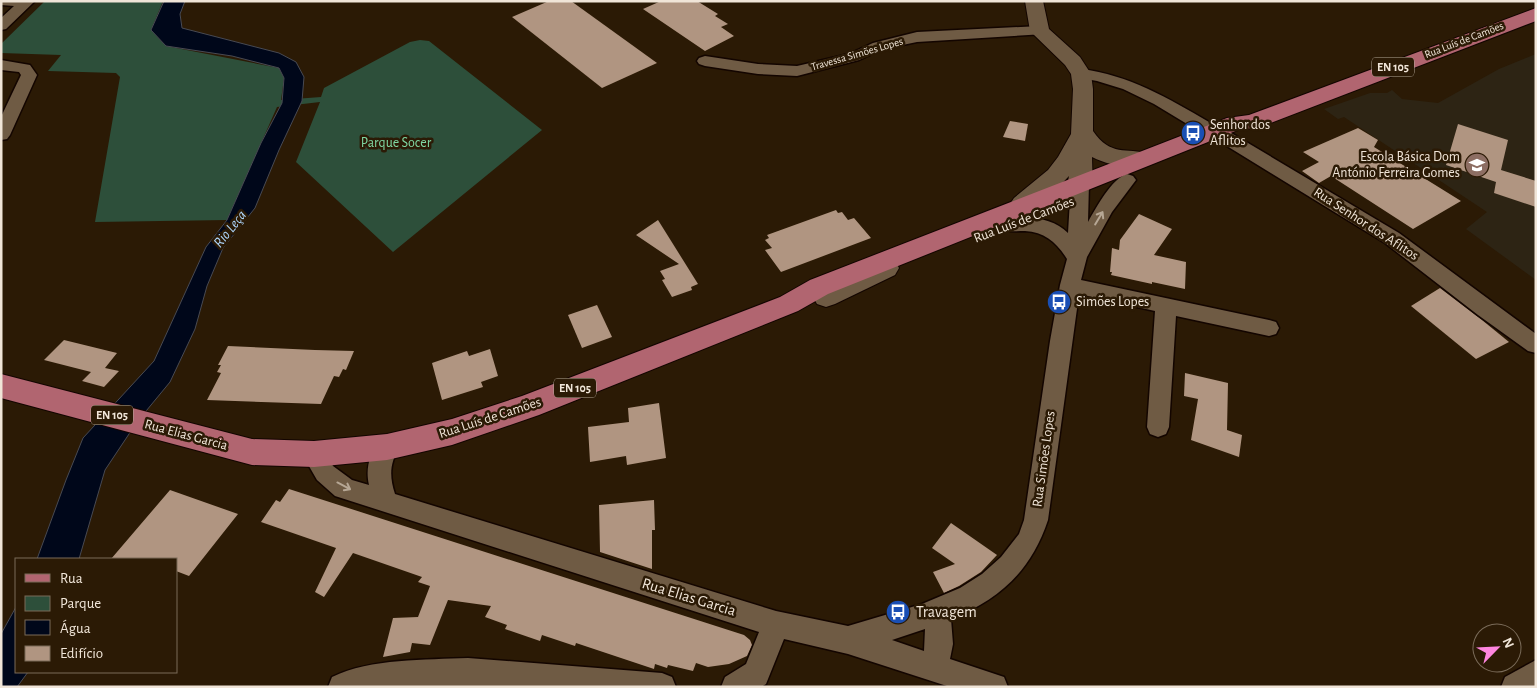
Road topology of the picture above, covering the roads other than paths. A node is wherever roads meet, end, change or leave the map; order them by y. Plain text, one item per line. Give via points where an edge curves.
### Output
1 (1, 1) edge
2 (14, 1) edge
3 (28, 1) edge
4 (1034, 1) edge
5 (1, 13) edge
6 (1536, 14) edge
7 (1, 26) edge
8 (1040, 32) junction
9 (705, 61) dead end
10 (1, 65) edge
11 (1081, 74) junction
12 (1082, 132) junction
13 (1214, 132) junction
14 (1, 134) edge
15 (1142, 159) junction
16 (1085, 190) junction
17 (1014, 217) junction
18 (1077, 259) junction
19 (1070, 285) junction
20 (826, 297) junction
21 (789, 304) junction
22 (1166, 305) junction
23 (1269, 328) dead end
24 (1536, 345) edge
25 (1, 386) edge
26 (1158, 427) dead end
27 (387, 447) junction
28 (355, 450) joint
29 (314, 454) junction
30 (386, 501) junction
31 (937, 614) junction
32 (776, 624) junction
33 (848, 640) junction
34 (934, 666) junction
35 (1536, 674) edge
36 (751, 682) edge
37 (342, 687) edge
38 (662, 687) edge
39 (994, 687) edge
40 (1515, 687) edge

1 - 2 street
2 - 5 street
3 - 7 street
4 - 8 street
6 - 13 main road, Rua Luís de Camões / EN 105 via 1252,122 1247,131
8 - 9 street, Travessa Simões Lopes via 918,38 878,46 854,57 797,71
8 - 11 street via 1073,61
10 - 14 street via 24,68 29,75
11 - 12 street, Rua Simões Lopes
11 - 13 street, Rua Senhor dos Aflitos via 1134,88
12 - 15 street via 1095,150 1108,157 1123,161
12 - 16 street, Rua Simões Lopes
12 - 17 street, Rua Simões Lopes via 1071,159 1058,176
13 - 15 main road, Rua Luís de Camões / EN 105
13 - 16 main road, Rua Luís de Camões / EN 105
13 - 16 street via 1206,141
13 - 24 street, Rua Senhor dos Aflitos via 1392,238
15 - 16 main road, Rua Luís de Camões / EN 105
16 - 17 main road, Rua Luís de Camões / EN 105
16 - 18 street, Rua Simões Lopes
18 -> 16 street, Rua Simões Lopes via 1105,208
16 - 20 street via 891,266
17 - 18 street via 1060,234
17 - 20 main road, Rua Luís de Camões / EN 105
17 - 21 main road, Rua Luís de Camões / EN 105 via 819,287
18 - 19 street, Rua Simões Lopes
19 - 22 street
19 - 31 street, Rua Simões Lopes via 1036,520 1027,544 1008,569 986,587
20 - 21 main road, Rua Luís de Camões / EN 105
21 - 27 main road, Rua Luís de Camões / EN 105 via 529,406 452,432
22 - 23 street
22 - 26 street
25 - 29 main road, Rua Elias Garcia / EN 105 via 252,452
27 - 28 main road, Rua Luís de Camões / EN 105
27 - 30 street via 379,458 378,474
28 - 29 main road, Rua Elias Garcia / EN 105
29 -> 30 street, Rua Elias Garcia via 325,473 344,488
30 - 32 street, Rua Elias Garcia
31 - 33 street, Rua Simões Lopes
31 - 34 street via 939,644
32 - 33 street, Rua Elias Garcia
32 - 36 street
33 - 34 street, Rua Elias Garcia
34 - 39 street, Rua Elias Garcia
35 - 40 street
37 - 38 street via 402,675 468,672

